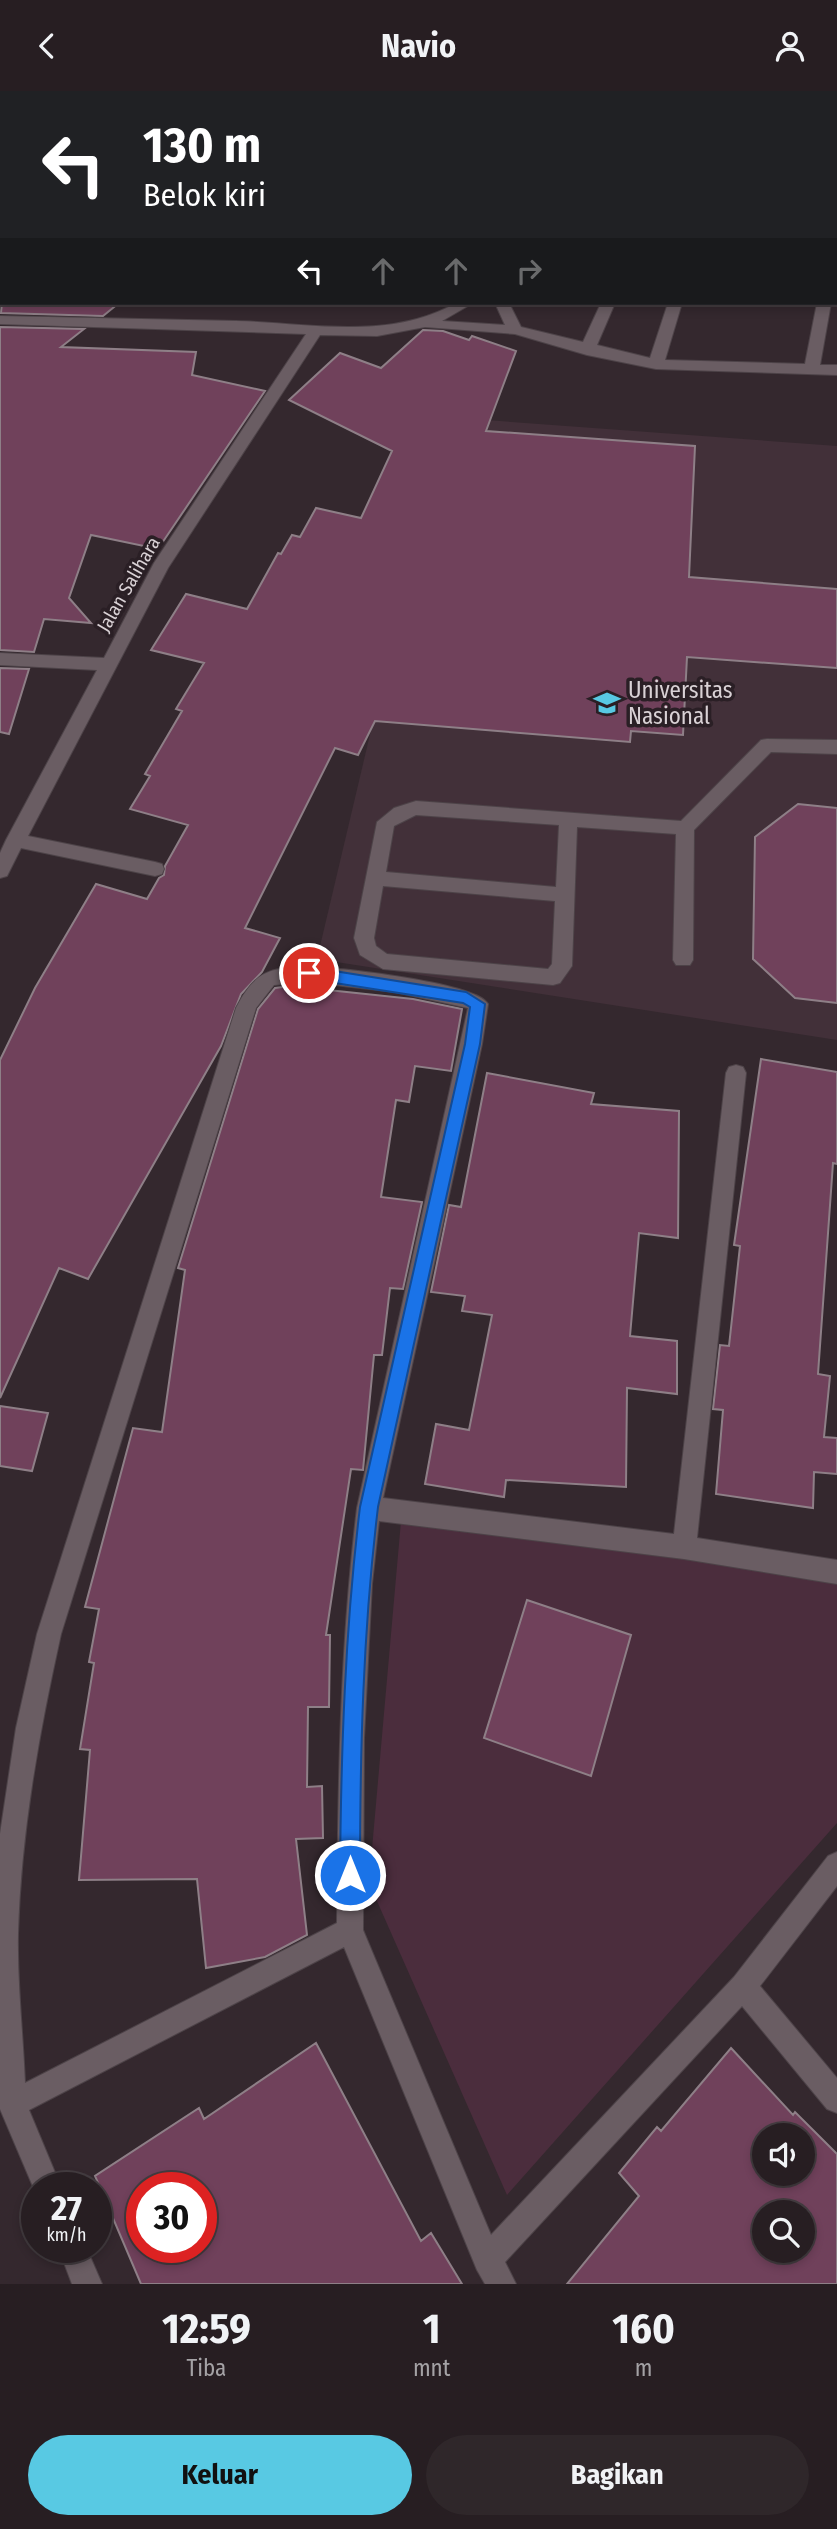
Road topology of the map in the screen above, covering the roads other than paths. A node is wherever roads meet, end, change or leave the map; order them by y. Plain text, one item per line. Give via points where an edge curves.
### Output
1 (463, 305) edge
2 (503, 305) edge
3 (607, 305) edge
4 (675, 305) edge
5 (824, 305) edge
6 (0, 320) edge
7 (421, 324) junction
8 (515, 330) junction
9 (316, 331) junction
10 (587, 349) junction
11 (656, 365) junction
12 (812, 367) junction
13 (837, 370) edge
14 (0, 659) edge
15 (108, 664) junction
16 (837, 747) edge
17 (568, 819) junction
18 (685, 828) junction
19 (8, 849) edge
20 (155, 869) dead end
21 (0, 871) edge
22 (376, 877) junction
23 (565, 895) junction
24 (683, 960) dead end
25 (736, 1073) dead end
26 (369, 1507) junction
27 (684, 1547) junction
28 (837, 1572) edge
29 (837, 1864) edge
30 (350, 1930) junction
31 (743, 1986) junction
32 (837, 2099) edge
33 (12, 2104) junction
34 (41, 2172) edge
35 (487, 2260) junction
36 (79, 2263) edge
37 (88, 2284) edge
38 (501, 2284) edge

1 - 7 street via 446,317
2 - 8 street
3 - 10 street
4 - 11 street
5 - 12 street
6 - 9 street
7 - 8 street
7 - 9 street
8 - 10 street
9 - 15 street, Jalan Salihara via 160,566
10 - 11 street
11 - 12 street
12 - 13 street
14 - 15 street
15 - 19 street, Jalan Salihara
16 - 18 street via 767,745
17 - 18 street
17 - 22 street via 416,808 386,822
17 - 23 street
18 - 24 street
19 - 20 street
19 - 21 street, Jalan Salihara
22 - 23 street
22 - 23 street via 364,938 367,950 383,961 540,976 553,977 562,965
25 - 27 street
26 - 27 street
26 - 30 street via 351,1738
26 - 33 street via 478,1004 443,993 309,973 288,975 268,980 254,992 246,1009 49,1634 28,1728 11,1847 5,1935
27 - 28 street
29 - 31 street
30 - 33 street
30 - 35 street
31 - 32 street
31 - 35 street
33 - 34 street
35 - 38 street
36 - 37 street

